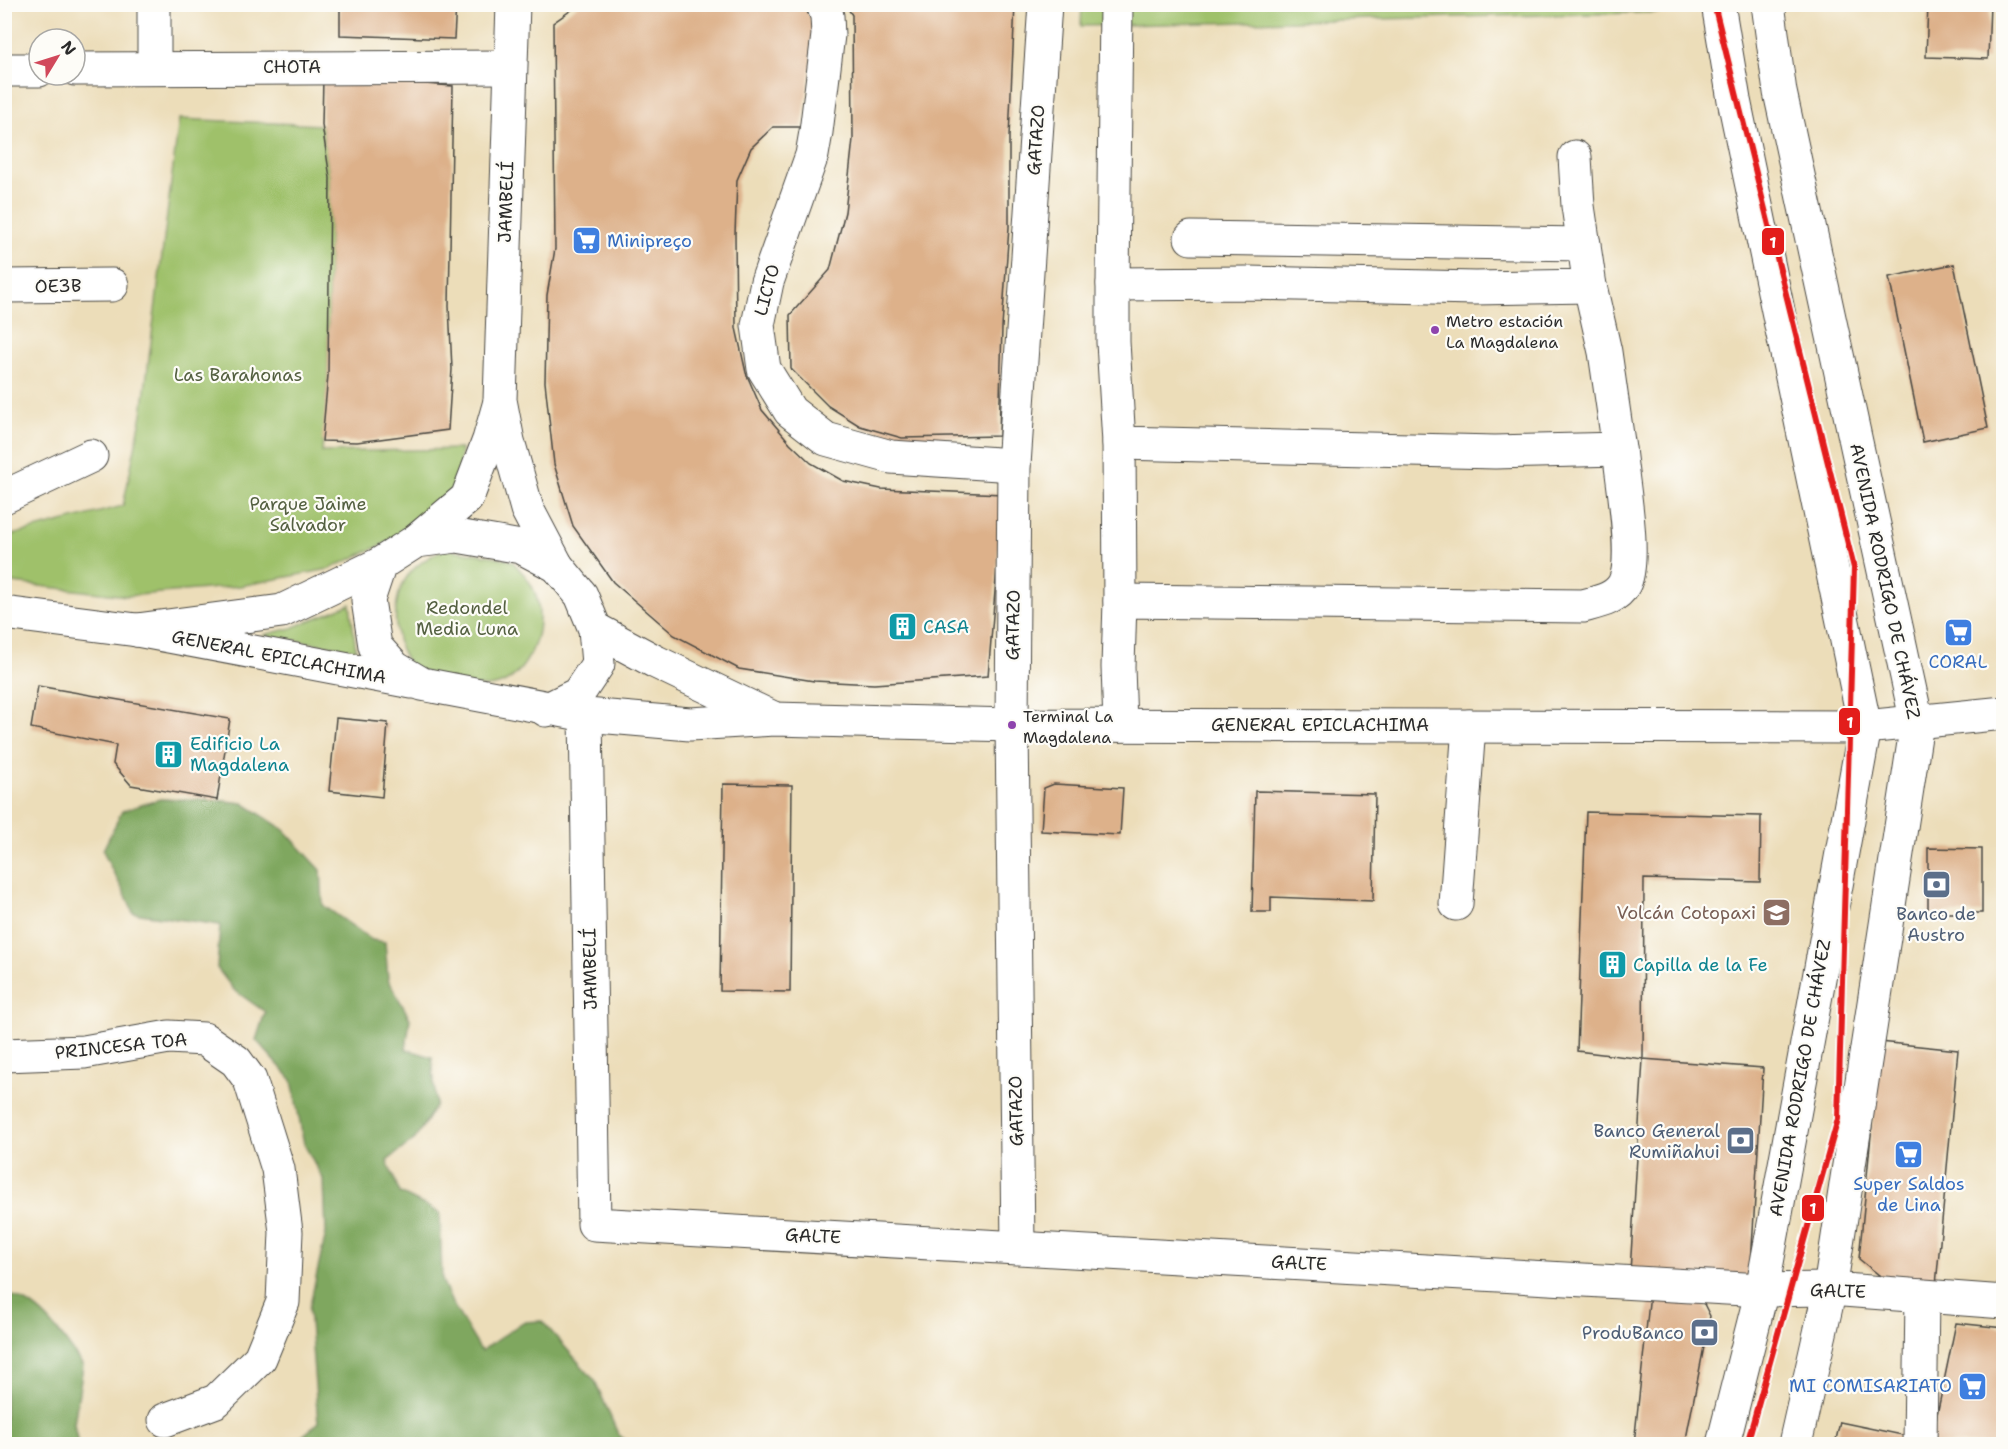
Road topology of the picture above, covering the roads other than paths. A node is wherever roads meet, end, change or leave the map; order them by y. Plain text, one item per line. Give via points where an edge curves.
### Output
1 (154, 4) edge
2 (513, 4) edge
3 (823, 4) edge
4 (1045, 4) edge
5 (1116, 4) edge
6 (1718, 4) edge
7 (1768, 4) edge
8 (509, 67) junction
9 (154, 68) junction
10 (87, 69) edge
11 (4, 70) edge
12 (27, 70) edge
13 (1575, 157) dead end
14 (1191, 238) dead end
15 (1584, 244) junction
16 (1113, 284) junction
17 (112, 285) dead end
18 (1590, 285) junction
19 (4, 286) edge
20 (500, 400) junction
21 (1119, 443) junction
22 (1619, 449) junction
23 (91, 456) dead end
24 (1014, 465) junction
25 (4, 497) edge
26 (416, 541) junction
27 (380, 564) junction
28 (557, 566) junction
29 (1120, 601) junction
30 (4, 613) edge
31 (595, 629) junction
32 (136, 630) junction
33 (422, 684) junction
34 (546, 710) junction
35 (2004, 713) edge
36 (586, 715) junction
37 (774, 718) junction
38 (1917, 723) junction
39 (1012, 724) junction
40 (1120, 724) junction
41 (1469, 726) junction
42 (1865, 727) junction
43 (1456, 904) dead end
44 (4, 1055) edge
45 (594, 1224) joint
46 (1018, 1247) junction
47 (1830, 1289) junction
48 (1762, 1290) junction
49 (1922, 1296) junction
50 (2004, 1302) edge
51 (165, 1420) dead end
52 (1723, 1444) edge
53 (1795, 1444) edge
54 (1920, 1444) edge

1 - 9 street
2 - 8 street, JAMBELÍ
3 - 24 street, LICTO via 828,35 816,132 812,155 767,282 758,325 764,369 790,411 826,439 891,457
4 - 24 street, GATAZO
5 - 16 street
6 - 42 street, AVENIDA RODRIGO DE CHÁVEZ via 1734,100
7 - 38 street, AVENIDA RODRIGO DE CHÁVEZ via 1780,92
8 - 9 street, CHOTA
8 - 20 street, JAMBELÍ
9 - 10 street, CHOTA
11 - 12 street
13 - 15 street
14 - 15 street
15 - 18 street
16 - 18 street via 1475,288
16 - 21 street
17 - 19 street, OE3B
18 - 22 street via 1605,352
20 - 26 street, JAMBELÍ via 467,498
20 - 28 street, JAMBELÍ via 527,509
21 - 22 street via 1495,452
21 - 29 street
22 - 29 street via 1630,560 1623,585 1608,599 1583,606
23 - 25 street
24 - 39 street, GATAZO
26 - 27 street
26 - 28 street via 457,536 521,548
27 - 32 street, GENERAL EPICLACHIMA via 282,611
27 - 33 street via 368,600 375,646 395,668
28 - 31 street via 581,595
29 - 40 street
30 - 32 street, GENERAL EPICLACHIMA
31 - 34 street via 598,664 578,694
31 - 37 street, GENERAL EPICLACHIMA
32 - 33 street, GENERAL EPICLACHIMA
33 - 34 street
34 - 36 street, GENERAL EPICLACHIMA
35 - 38 street, GENERAL EPICLACHIMA
36 - 37 street, GENERAL EPICLACHIMA via 690,724
36 - 45 street, JAMBELÍ
37 - 39 street, GENERAL EPICLACHIMA
38 - 42 street, GENERAL EPICLACHIMA
38 - 47 street, AVENIDA RODRIGO DE CHÁVEZ
39 - 40 street, GENERAL EPICLACHIMA
39 - 46 street, GATAZO
40 - 41 street, GENERAL EPICLACHIMA
41 - 42 street, GENERAL EPICLACHIMA
41 - 43 street
42 - 48 street, AVENIDA RODRIGO DE CHÁVEZ
44 - 51 street, PRINCESA TOA via 84,1052 169,1037 204,1039 236,1061 250,1080 278,1169 286,1232 283,1302 260,1358 216,1401
45 - 46 street, GALTE
46 - 48 street, GALTE
47 - 48 street, GALTE
47 - 49 street, GALTE
47 - 53 street, AVENIDA RODRIGO DE CHÁVEZ
48 - 52 street, AVENIDA RODRIGO DE CHÁVEZ
49 - 50 street, GALTE
49 - 54 street

